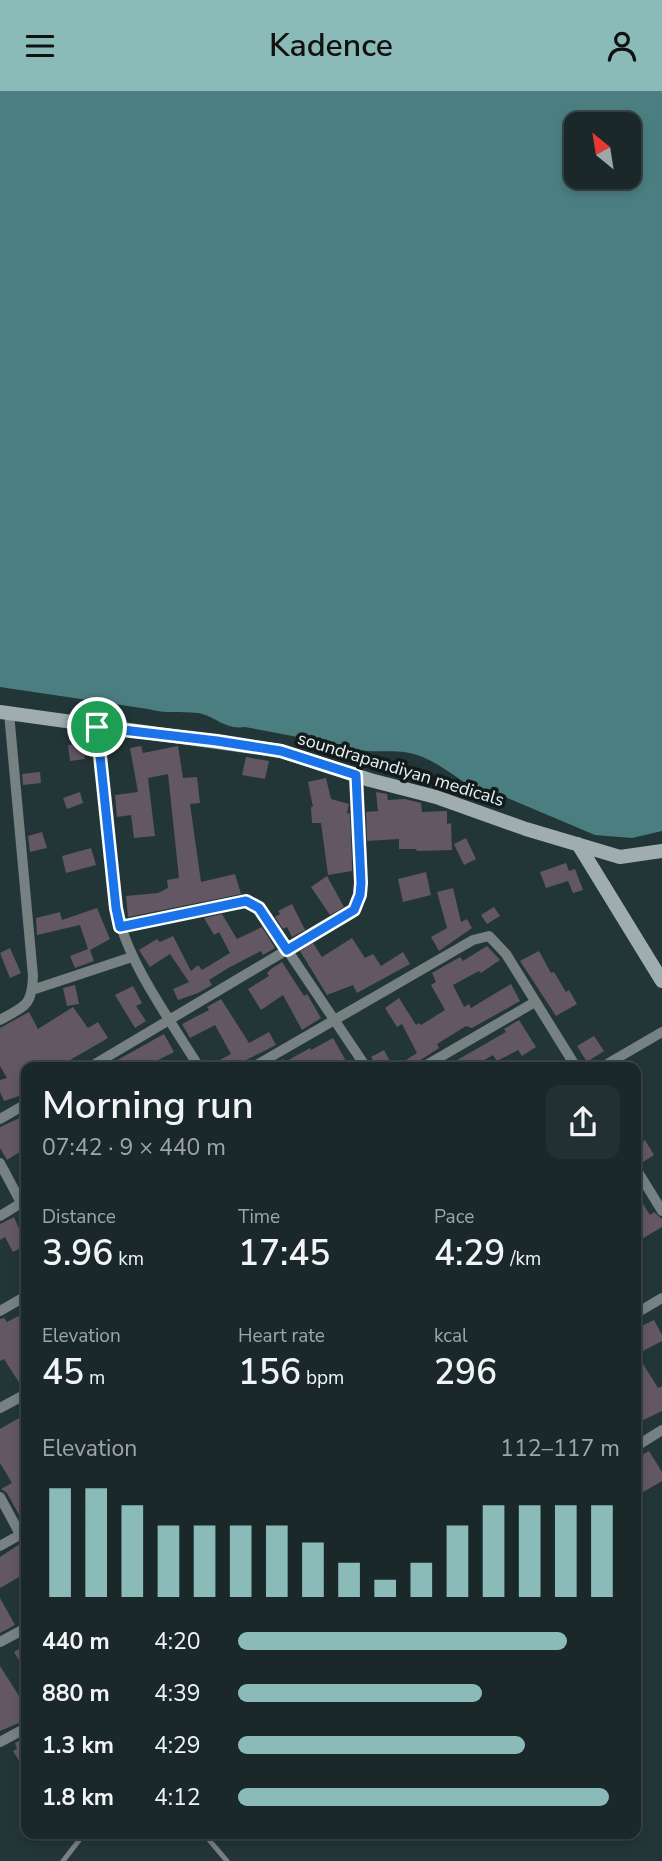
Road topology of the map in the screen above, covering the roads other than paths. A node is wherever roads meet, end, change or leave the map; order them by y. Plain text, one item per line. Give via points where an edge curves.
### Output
1 (4, 712) edge
2 (97, 727) junction
3 (356, 775) junction
4 (578, 844) junction
5 (662, 851) edge
6 (120, 927) junction
7 (287, 950) junction
8 (132, 957) junction
9 (662, 981) edge
10 (32, 990) junction
11 (536, 1002) junction
12 (334, 1019) junction
13 (0, 1020) edge
14 (171, 1021) junction
15 (662, 1032) edge
16 (99, 1062) edge
17 (196, 1062) edge
18 (261, 1062) edge
19 (363, 1062) edge
20 (431, 1062) edge
21 (573, 1062) edge
22 (611, 1062) edge
23 (21, 1107) edge
24 (0, 1119) edge
25 (0, 1163) edge
26 (641, 1181) edge
27 (21, 1198) edge
28 (21, 1207) edge
29 (662, 1211) edge
30 (0, 1216) edge
31 (662, 1298) edge
32 (21, 1299) edge
33 (641, 1310) edge
34 (0, 1311) edge
35 (21, 1397) edge
36 (0, 1408) edge
37 (662, 1430) edge
38 (641, 1443) edge
39 (0, 1497) edge
40 (21, 1529) edge
41 (21, 1533) edge
42 (0, 1546) edge
43 (21, 1631) edge
44 (0, 1642) edge
45 (21, 1730) edge
46 (0, 1742) edge
47 (80, 1839) edge
48 (208, 1839) edge
49 (63, 1861) edge
50 (227, 1861) edge

1 - 2 main road, soundrapandiyan medicals
1 - 10 street via 31,933
2 - 3 main road, soundrapandiyan medicals via 281,751
2 - 6 street
3 - 4 main road, soundrapandiyan medicals
3 - 7 street via 360,895 354,910
4 - 5 main road, soundrapandiyan medicals via 620,857
4 - 9 main road
6 - 7 street via 246,901 259,908
6 - 8 street
7 - 12 street
7 - 14 street
8 - 10 street
8 - 14 street
10 - 13 street via 26,1005
11 - 12 street via 489,936 473,940
11 - 20 street
11 - 21 street
12 - 18 street
12 - 19 street
14 - 16 street
14 - 17 street
15 - 22 street
23 - 24 street
25 - 27 street
26 - 29 street
28 - 30 street
31 - 33 street
32 - 34 street
35 - 36 street
37 - 38 street
39 - 40 street
41 - 42 street
43 - 44 street
45 - 46 street
47 - 49 lane
48 - 50 lane

